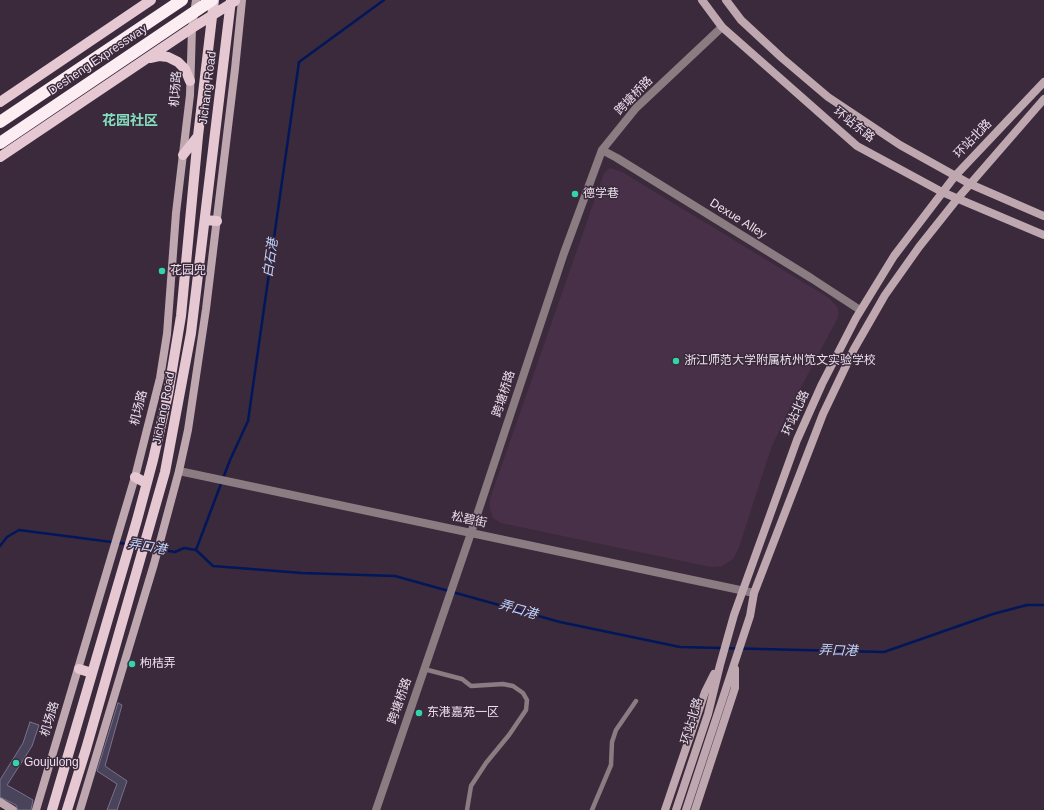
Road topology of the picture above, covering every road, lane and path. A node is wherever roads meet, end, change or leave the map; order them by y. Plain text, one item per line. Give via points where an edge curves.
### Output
1 (151, 0) edge
2 (182, 0) edge
3 (196, 0) edge
4 (213, 0) edge
5 (242, 0) edge
6 (702, 0) edge
7 (726, 0) edge
8 (232, 1) edge
9 (212, 15) junction
10 (722, 27) junction
11 (192, 28) junction
12 (144, 60) junction
13 (190, 81) junction
14 (1044, 82) edge
15 (1044, 99) edge
16 (0, 102) edge
17 (0, 122) edge
18 (198, 136) junction
19 (0, 143) edge
20 (602, 150) junction
21 (183, 155) junction
22 (0, 157) edge
23 (955, 176) junction
24 (970, 184) junction
25 (942, 192) junction
26 (958, 198) junction
27 (1044, 216) edge
28 (205, 220) junction
29 (217, 221) junction
30 (1044, 236) edge
31 (860, 310) junction
32 (179, 471) junction
33 (135, 477) junction
34 (146, 483) junction
35 (471, 533) junction
36 (742, 590) junction
37 (754, 593) junction
38 (734, 663) junction
39 (720, 665) junction
40 (79, 669) junction
41 (424, 669) junction
42 (92, 673) junction
43 (636, 701) dead end
44 (0, 802) edge
45 (13, 810) edge
46 (36, 810) edge
47 (52, 810) edge
48 (67, 810) edge
49 (80, 810) edge
50 (376, 810) edge
51 (467, 810) edge
52 (592, 810) edge
53 (665, 810) edge
54 (676, 810) edge
55 (686, 810) edge
56 (695, 810) edge

1 - 16 main road
2 - 17 highway, Desheng Expressway
3 - 11 main road, 机场路
4 - 9 main road, 机场路
4 - 19 highway, Desheng Expressway, bridge
5 - 29 main road
6 - 10 main road, 环站东路
7 - 23 main road, 环站东路 via 741,20 828,97 900,145
8 - 9 main road
8 - 28 main road, Jichang Road
9 - 11 main road
9 - 18 main road, 机场路
10 - 20 street, 跨塘桥路 via 636,108
10 - 25 main road, 环站东路 via 857,146
11 - 12 main road
11 - 13 main road, 机场路
12 - 13 main road via 159,56 168,57 185,69
12 - 22 main road
13 - 21 main road, 机场路
14 - 23 main road, 环站北路
15 - 24 main road, 环站北路
18 - 21 main road
18 - 34 main road, 机场路 via 181,316 168,394
20 - 31 street, Dexue Alley
20 - 35 street, 跨塘桥路 via 564,252
21 - 33 main road, 机场路 via 166,341 160,378
23 - 24 main road, 环站东路
23 - 25 main road, 环站北路
24 - 26 main road, 环站北路
24 - 27 main road, 环站东路
25 - 26 main road, 环站东路
25 - 31 main road, 环站北路 via 894,256
26 - 30 main road, 环站东路
26 - 37 main road, 环站北路 via 890,289 854,349 823,414
28 - 29 main road
28 - 48 main road, Jichang Road via 191,333 165,472
29 - 32 main road via 188,430
31 - 36 main road, 环站北路 via 797,440
32 - 35 street, 松碧街
32 - 49 main road via 154,564
33 - 34 main road
33 - 40 main road, 机场路
34 - 42 main road, 机场路
35 - 36 street, 松碧街
35 - 41 street, 跨塘桥路
36 - 37 street, 松碧街
36 - 39 main road, 环站北路
37 - 38 main road, 环站北路 via 750,616
38 - 55 main road, 环站北路
38 - 56 main road via 735,688
39 - 53 main road via 705,692
39 - 54 main road, 环站北路 via 708,714
40 - 42 main road
40 - 46 main road, 机场路
41 - 50 street, 跨塘桥路
41 - 51 lane via 462,679 471,686 512,686 527,700 526,710 471,786
42 - 47 main road, 机场路
43 - 52 lane via 616,730 612,742 611,764
44 - 45 main road

